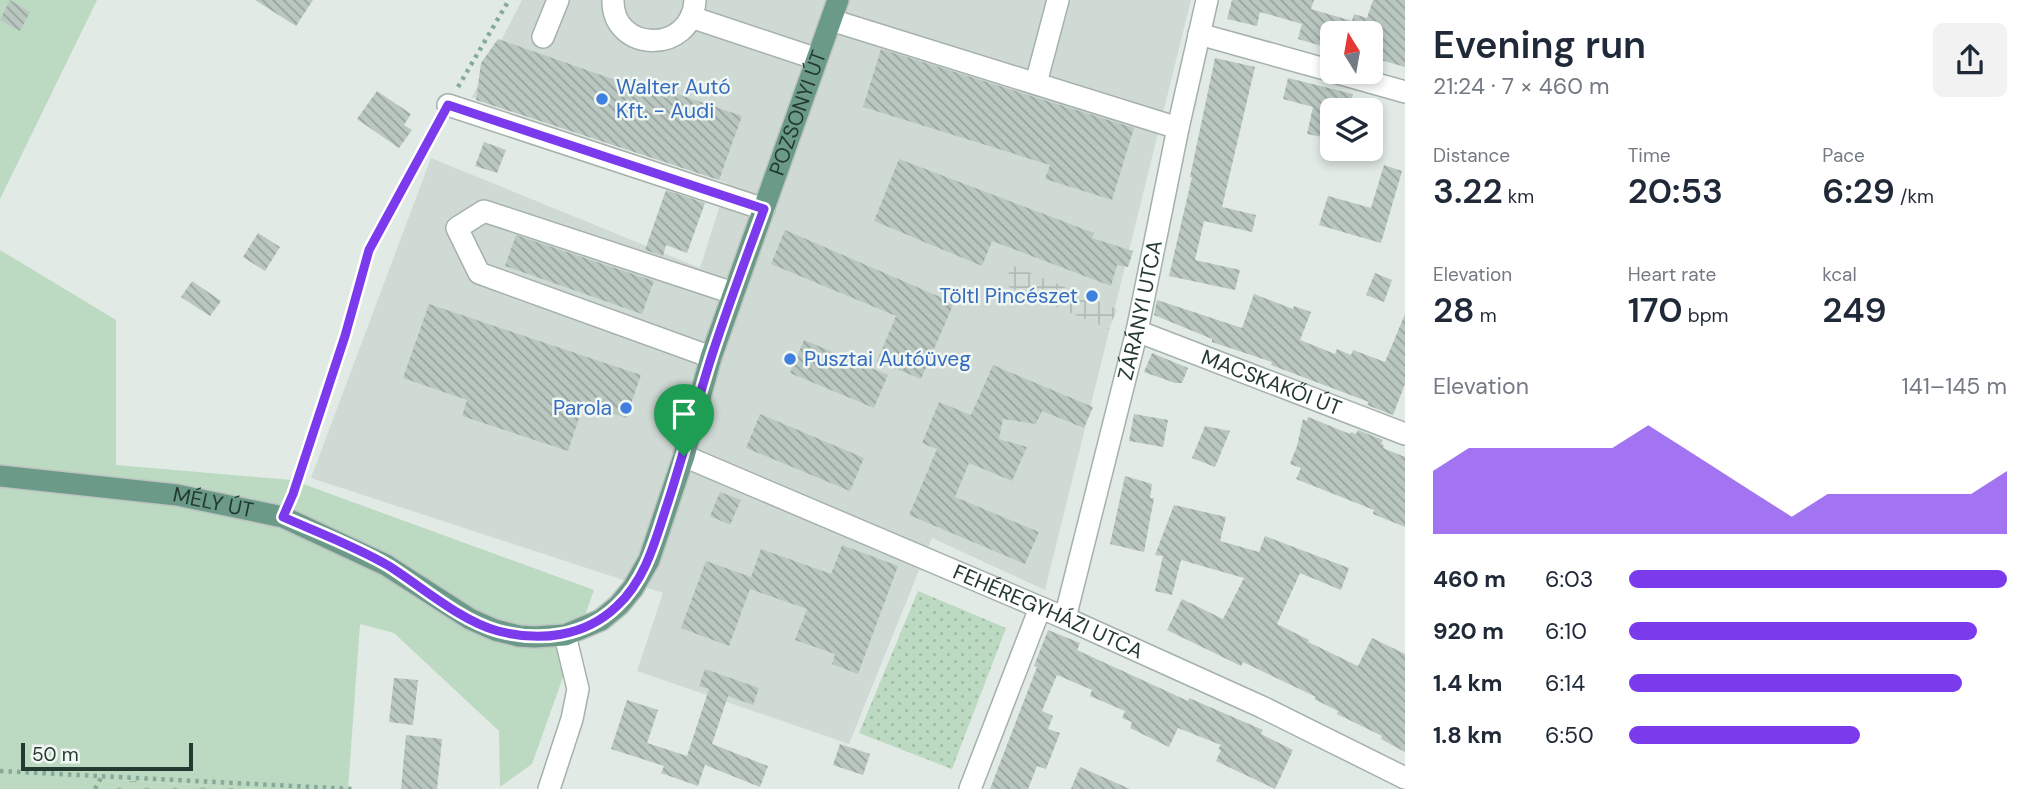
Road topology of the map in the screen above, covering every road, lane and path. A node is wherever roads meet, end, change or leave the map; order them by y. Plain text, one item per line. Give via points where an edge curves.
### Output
1 (509, 0) edge
2 (558, 0) edge
3 (613, 0) edge
4 (1058, 0) edge
5 (1207, 0) edge
6 (693, 8) edge
7 (834, 10) edge
8 (1199, 34) junction
9 (543, 37) dead end
10 (817, 59) junction
11 (1320, 67) edge
12 (1036, 83) junction
13 (1378, 84) edge
14 (1405, 92) edge
15 (448, 105) junction
16 (1178, 128) junction
17 (764, 209) junction
18 (733, 293) junction
19 (1137, 331) junction
20 (712, 357) junction
21 (1405, 434) edge
22 (684, 456) junction
23 (0, 476) edge
24 (283, 517) junction
25 (1041, 608) junction
26 (1065, 618) junction
27 (565, 635) junction
28 (0, 771) edge
29 (102, 776) junction
30 (1405, 778) edge
31 (95, 789) edge
32 (352, 789) edge
33 (549, 789) edge
34 (970, 789) edge

1 - 15 path
2 - 9 street
3 - 6 street via 624,29 648,41 674,36 684,28
4 - 12 street
5 - 8 street, ZÁRÁNYI UTCA
6 - 10 street
7 - 10 main road, POZSONYI ÚT
7 - 12 street
8 - 11 street
8 - 16 street, ZÁRÁNYI UTCA
10 - 17 main road, POZSONYI ÚT
12 - 16 street
13 - 14 street
15 - 17 street
15 - 24 path via 369,250 345,336
16 - 19 street, ZÁRÁNYI UTCA
17 - 18 main road, POZSONYI ÚT
18 - 20 main road, POZSONYI ÚT
18 - 20 street via 484,211 457,228 479,273
19 - 21 street, MACSKAKŐI ÚT
19 - 26 street, ZÁRÁNYI UTCA
20 - 22 main road, POZSONYI ÚT
22 - 25 street, FEHÉREGYHÁZI UTCA
22 - 27 main road, POZSONYI ÚT via 649,560 633,588 601,620
23 - 24 main road, MÉLY ÚT via 177,495
24 - 27 main road, MÉLY ÚT via 386,565 495,630 519,636
25 - 26 street, FEHÉREGYHÁZI UTCA
25 - 34 street
26 - 30 street, FEHÉREGYHÁZI UTCA
27 - 33 street via 578,688
28 - 29 path
29 - 31 path
29 - 32 path

